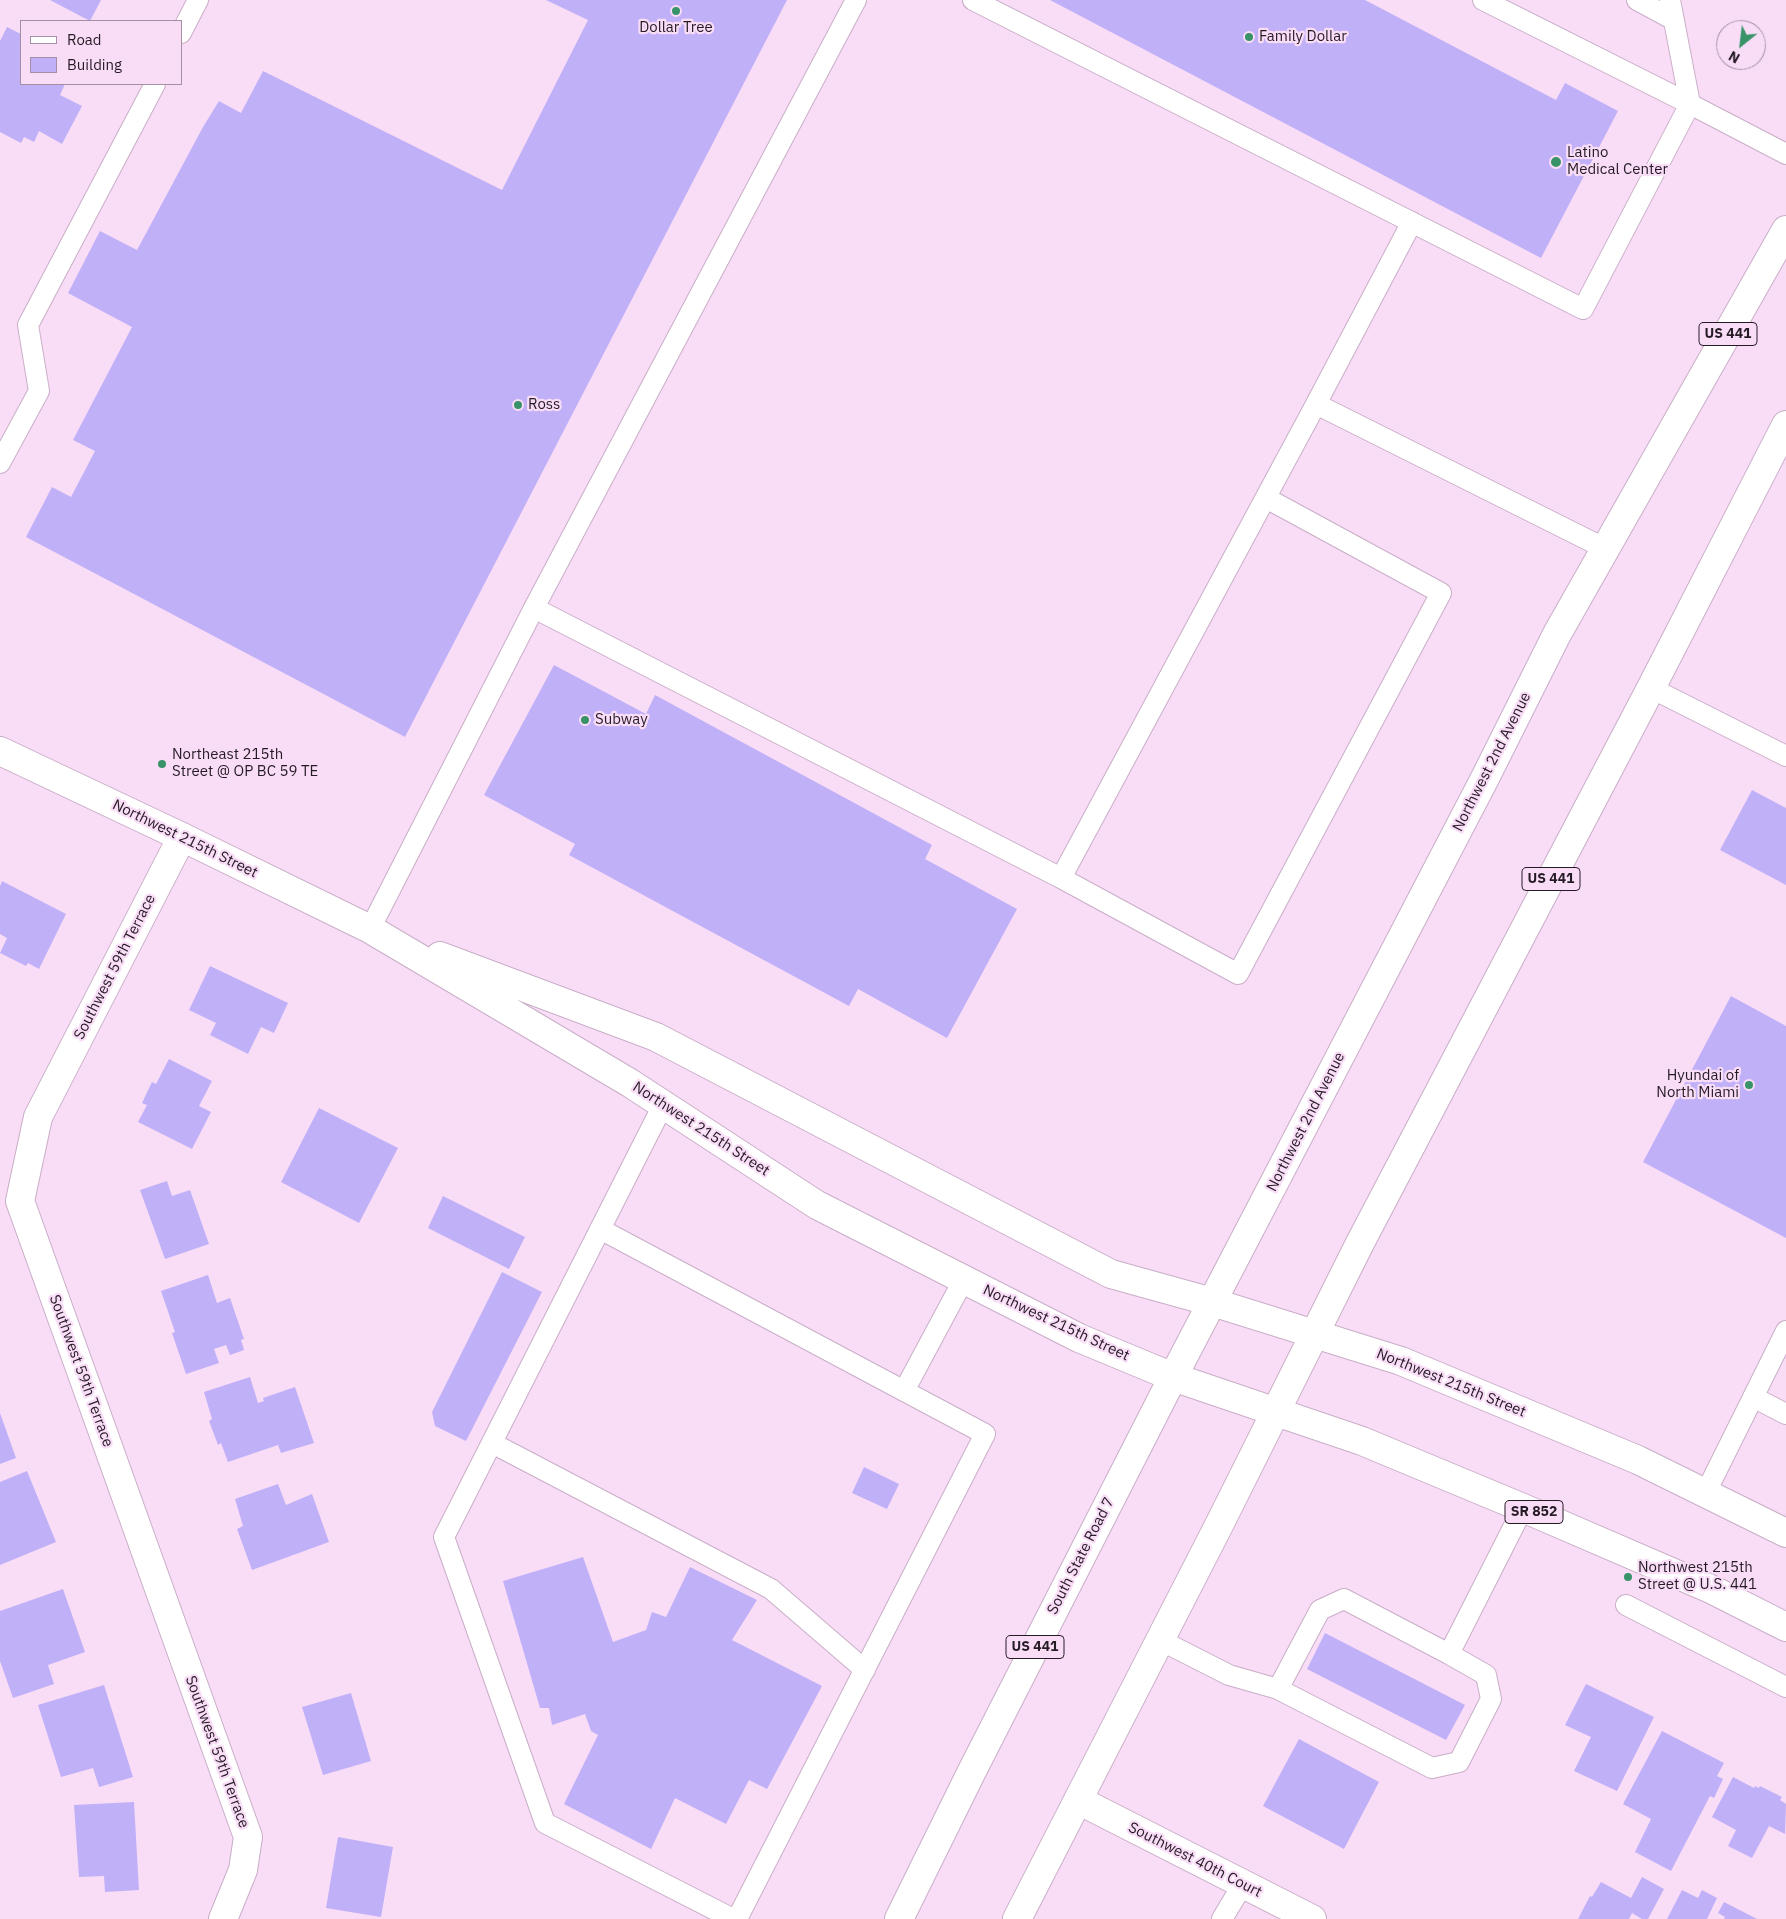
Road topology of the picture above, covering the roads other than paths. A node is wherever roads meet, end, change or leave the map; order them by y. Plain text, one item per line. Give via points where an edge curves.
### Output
1 (198, 0) edge
2 (856, 0) edge
3 (973, 0) edge
4 (1483, 0) edge
5 (1637, 0) edge
6 (1670, 0) edge
7 (1674, 20) junction
8 (182, 31) edge
9 (153, 85) edge
10 (1690, 104) junction
11 (1786, 154) edge
12 (1412, 222) junction
13 (1786, 230) edge
14 (1316, 404) junction
15 (1786, 425) edge
16 (0, 463) edge
17 (1266, 498) junction
18 (1606, 549) junction
19 (534, 608) junction
20 (1651, 688) junction
21 (0, 751) edge
22 (1786, 756) edge
23 (182, 837) junction
24 (1061, 878) junction
25 (370, 929) junction
26 (663, 1105) junction
27 (600, 1229) junction
28 (964, 1279) junction
29 (1212, 1302) junction
30 (1786, 1331) edge
31 (1315, 1334) junction
32 (1173, 1377) junction
33 (904, 1392) junction
34 (1753, 1397) junction
35 (1276, 1411) junction
36 (1786, 1414) edge
37 (492, 1443) junction
38 (1706, 1492) junction
39 (1523, 1508) junction
40 (1786, 1533) edge
41 (1626, 1605) dead end
42 (1786, 1628) edge
43 (1160, 1640) junction
44 (1449, 1654) junction
45 (865, 1670) junction
46 (1786, 1687) edge
47 (1278, 1689) junction
48 (1078, 1800) junction
49 (1243, 1884) junction
50 (223, 1919) edge
51 (735, 1919) edge
52 (899, 1919) edge
53 (1017, 1919) edge
54 (1222, 1919) edge
55 (1312, 1919) edge

1 - 8 lane
2 - 19 lane
3 - 12 lane
4 - 10 lane
5 - 7 lane
6 - 7 lane
7 - 10 lane
9 - 16 lane via 28,325 39,391
10 - 11 lane
10 - 12 lane via 1583,309
12 - 14 lane
13 - 18 main road, Northwest 2nd Avenue / US 441
14 - 17 lane
14 - 18 lane
15 - 20 main road, US 441
17 - 24 lane
17 - 24 lane via 1441,593 1238,974
18 - 29 main road, Northwest 2nd Avenue / US 441 via 1557,634
19 - 24 lane
19 - 25 lane
20 - 22 lane
20 - 31 main road, US 441
21 - 23 main road, Northwest 215th Street
23 - 25 main road, Northwest 215th Street
23 - 50 main road, Southwest 59th Terrace via 38,1117 20,1201 248,1837 244,1870
25 - 26 main road, Northwest 215th Street
25 - 29 main road, Northwest 215th Street via 656,1037 1111,1274
26 - 27 lane
26 - 28 main road, Northwest 215th Street via 817,1205
27 - 33 lane
27 - 37 lane
28 - 32 main road, Northwest 215th Street via 1079,1338
28 - 33 lane
29 - 31 main road, Northwest 215th Street
29 - 32 main road, South State Road 7 / US 441
30 - 34 lane
31 - 35 main road, US 441
31 - 38 main road, Northwest 215th Street via 1425,1370
32 - 35 main road, Northwest 215th Street / SR 852
32 - 52 main road, South State Road 7 / US 441
33 - 45 lane via 985,1434
34 - 36 lane
34 - 38 lane
35 - 39 main road, Northwest 215th Street / SR 852 via 1362,1441
35 - 43 main road, US 441
37 - 45 lane via 771,1589
37 - 51 lane via 444,1537 545,1823
38 - 40 main road, Northwest 215th Street
39 - 42 main road, Northwest 215th Street / SR 852 via 1712,1590
39 - 44 lane
41 - 46 lane
43 - 47 lane via 1229,1675
43 - 48 main road, US 441
44 - 47 lane via 1344,1599 1320,1610
44 - 47 lane via 1486,1675 1490,1699 1459,1762 1432,1768
45 - 51 lane
48 - 49 main road, Southwest 40th Court
48 - 53 main road, US 441
49 - 54 lane
49 - 55 main road, Southwest 40th Court

